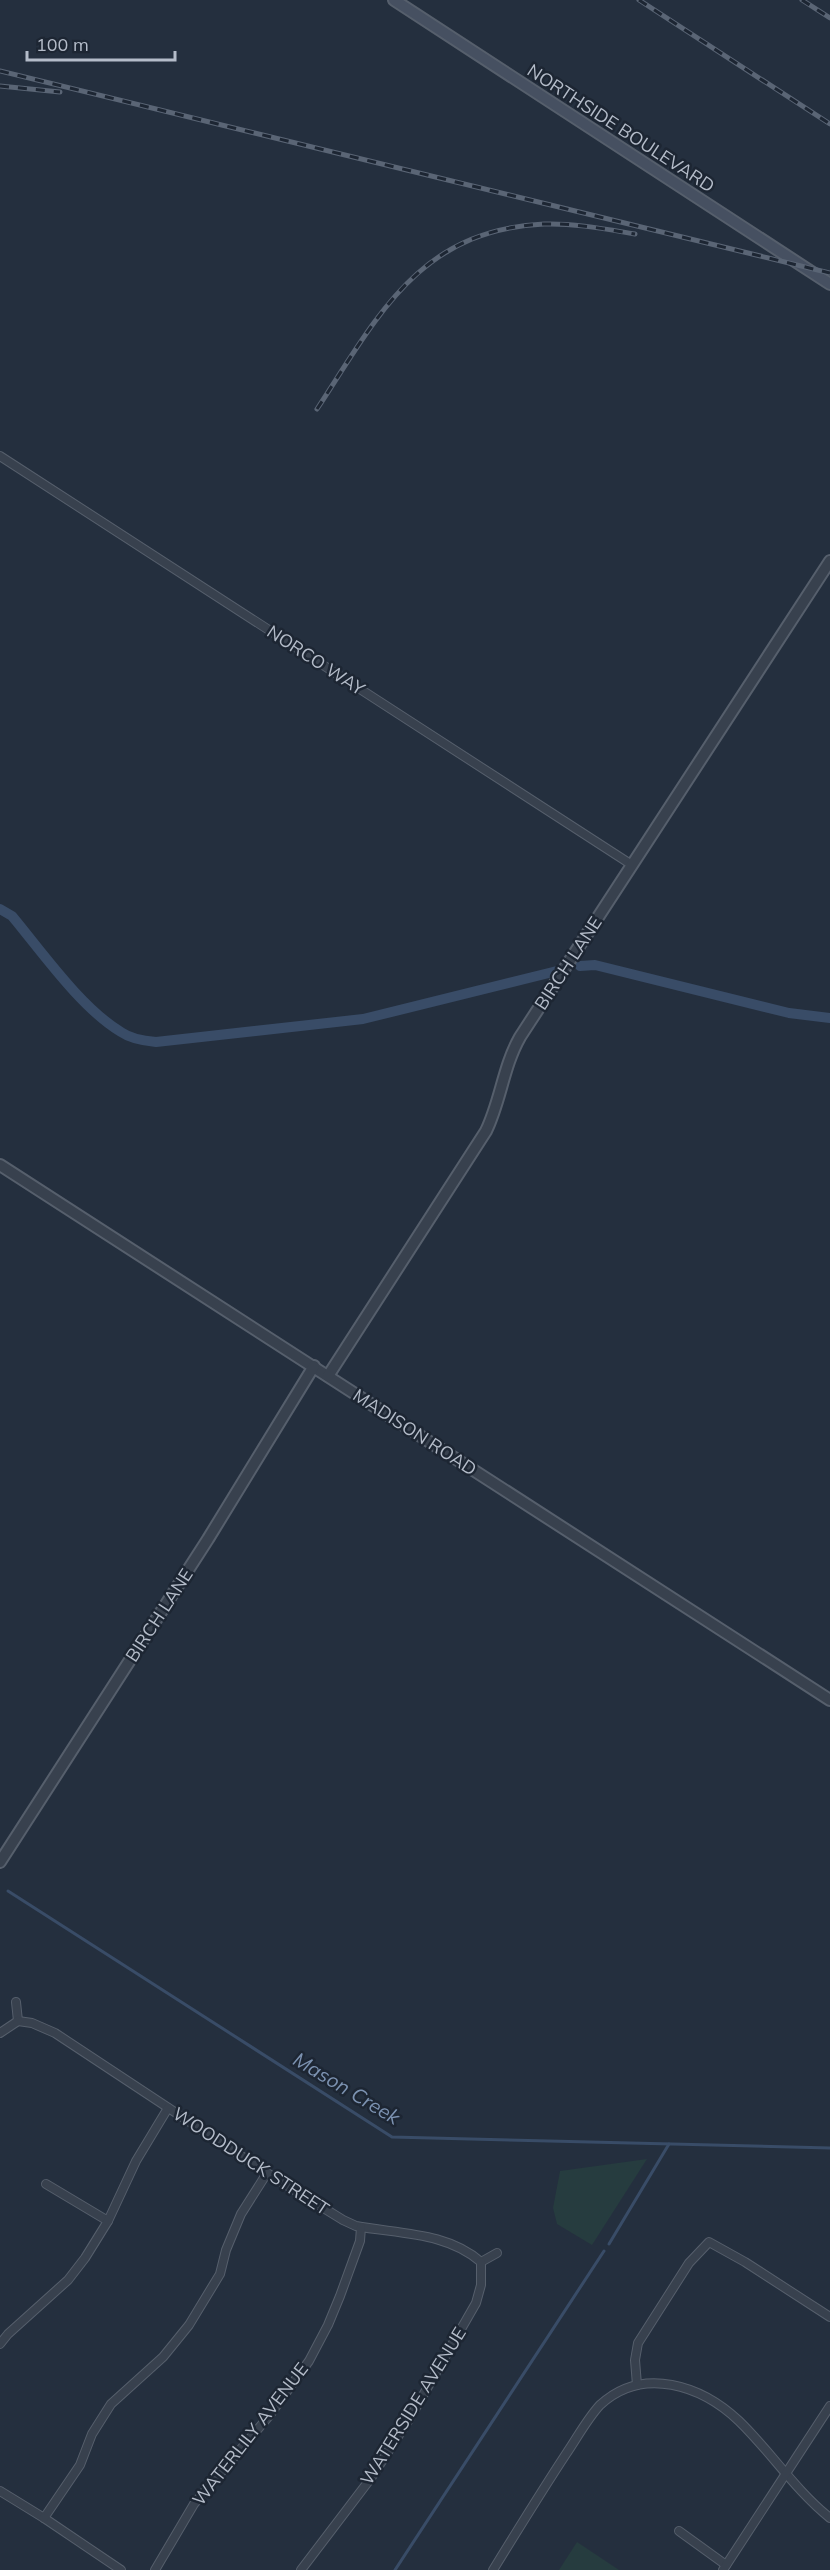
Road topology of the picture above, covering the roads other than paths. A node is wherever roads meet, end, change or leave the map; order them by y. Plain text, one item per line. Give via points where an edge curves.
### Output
1 (394, 0) edge
2 (830, 284) edge
3 (0, 456) edge
4 (830, 561) edge
5 (632, 865) junction
6 (0, 1165) edge
7 (314, 1366) junction
8 (328, 1376) junction
9 (830, 1700) edge
10 (0, 1862) edge
11 (16, 2002) dead end
12 (18, 2021) junction
13 (0, 2033) edge
14 (168, 2108) junction
15 (267, 2173) junction
16 (46, 2184) dead end
17 (108, 2221) junction
18 (361, 2227) junction
19 (497, 2253) dead end
20 (480, 2262) junction
21 (830, 2317) edge
22 (2, 2338) edge
23 (637, 2385) junction
24 (830, 2406) edge
25 (785, 2474) junction
26 (0, 2491) edge
27 (830, 2517) edge
28 (44, 2518) junction
29 (679, 2531) dead end
30 (725, 2567) edge
31 (122, 2570) edge
32 (155, 2570) edge
33 (301, 2570) edge
34 (493, 2570) edge

1 - 2 main road, NORTHSIDE BOULEVARD
3 - 5 street, NORCO WAY
4 - 5 street, BIRCH LANE
5 - 8 street, BIRCH LANE via 512,1050 486,1131
6 - 7 street, MADISON ROAD
7 - 8 street, MADISON ROAD
7 - 10 street, BIRCH LANE
8 - 9 street, MADISON ROAD
11 - 12 street
12 - 13 street
12 - 14 street, WOODDUCK STREET via 55,2032
14 - 15 street, WOODDUCK STREET
14 - 17 street via 136,2161
15 - 18 street, WOODDUCK STREET
15 - 28 street via 241,2214 220,2274 189,2325 163,2357 111,2404 92,2434 80,2465
16 - 17 street
17 - 22 street via 68,2280
18 - 20 street, WOODDUCK STREET via 441,2240 467,2250
18 - 32 street, WATERLILY AVENUE via 360,2241 340,2296 309,2361 269,2416 194,2504
19 - 20 street
20 - 33 street, WATERSIDE AVENUE via 481,2285 476,2303 410,2418 371,2478
21 - 23 street via 709,2242 689,2263 638,2343
23 - 25 street via 675,2385 693,2389 714,2401 739,2421
23 - 34 street via 600,2405
24 - 25 street
25 - 27 street
25 - 30 street
26 - 28 street
28 - 31 street
29 - 30 street

